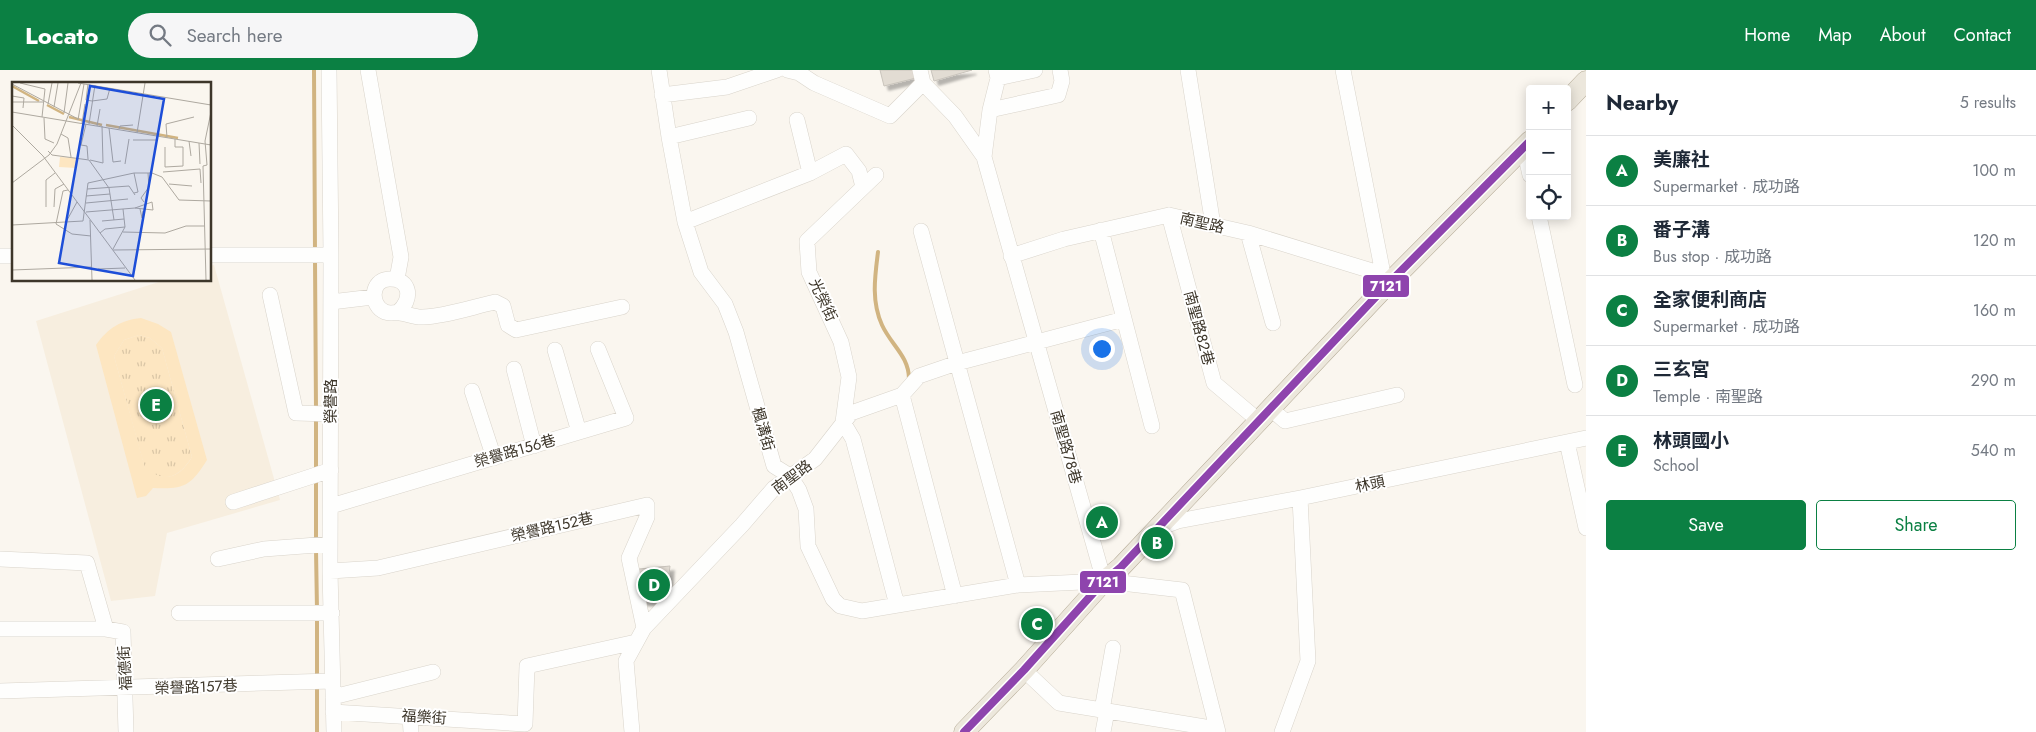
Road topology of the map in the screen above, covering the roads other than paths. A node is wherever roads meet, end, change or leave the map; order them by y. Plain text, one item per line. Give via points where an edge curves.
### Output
1 (328, 70) edge
2 (368, 70) edge
3 (659, 70) edge
4 (777, 70) edge
5 (787, 70) edge
6 (1036, 70) edge
7 (1060, 70) edge
8 (1188, 70) edge
9 (1343, 70) edge
10 (997, 74) edge
11 (921, 76) edge
12 (1586, 81) edge
13 (662, 95) junction
14 (1571, 97) edge
15 (990, 110) junction
16 (749, 118) dead end
17 (797, 120) dead end
18 (669, 138) junction
19 (1526, 145) edge
20 (984, 157) junction
21 (810, 172) junction
22 (876, 175) dead end
23 (863, 187) junction
24 (1169, 216) junction
25 (1540, 220) edge
26 (685, 222) junction
27 (1213, 226) junction
28 (1101, 230) junction
29 (921, 231) dead end
30 (1248, 233) junction
31 (211, 255) edge
32 (331, 255) junction
33 (1011, 256) junction
34 (397, 279) junction
35 (1386, 286) junction
36 (270, 295) dead end
37 (373, 296) junction
38 (331, 302) junction
39 (622, 307) dead end
40 (398, 312) junction
41 (1124, 319) junction
42 (1273, 323) dead end
43 (1036, 342) junction
44 (598, 349) dead end
45 (555, 350) dead end
46 (957, 363) junction
47 (514, 369) dead end
48 (1575, 385) dead end
49 (472, 391) dead end
50 (902, 394) junction
51 (1397, 396) dead end
52 (330, 414) junction
53 (1265, 415) junction
54 (843, 422) junction
55 (1152, 426) dead end
56 (580, 432) junction
57 (1586, 438) edge
58 (1567, 442) junction
59 (534, 446) junction
60 (494, 458) junction
61 (331, 470) junction
62 (790, 476) junction
63 (1300, 498) junction
64 (233, 502) dead end
65 (331, 506) junction
66 (1586, 528) edge
67 (1155, 530) junction
68 (330, 544) junction
69 (0, 559) edge
70 (218, 559) dead end
71 (330, 571) junction
72 (1104, 581) junction
73 (1018, 585) junction
74 (955, 596) junction
75 (897, 605) junction
76 (179, 613) dead end
77 (332, 613) junction
78 (644, 628) junction
79 (0, 629) edge
80 (106, 629) junction
81 (636, 642) junction
82 (1113, 648) dead end
83 (1024, 670) junction
84 (433, 672) dead end
85 (332, 681) junction
86 (126, 689) junction
87 (0, 692) edge
88 (333, 704) junction
89 (1104, 711) junction
90 (410, 716) junction
91 (469, 726) edge
92 (1177, 728) edge
93 (1217, 731) edge
94 (126, 732) edge
95 (334, 732) edge
96 (411, 732) edge
97 (632, 732) edge
98 (964, 732) edge
99 (1103, 732) edge
100 (1282, 732) edge

1 - 32 street, 榮譽路
2 - 34 street via 401,257
3 - 13 street, 楓溝街
4 - 13 street via 727,87
5 - 11 street via 890,116
6 - 10 street
7 - 15 street via 1062,81 1058,95
8 - 27 street
9 - 35 street
10 - 15 street
11 - 20 street
12 - 14 main road
13 - 18 street, 楓溝街
15 - 20 street
16 - 18 street
17 - 21 street
18 - 26 street, 楓溝街
19 - 35 main road
20 - 33 street, 南聖路78巷
21 - 23 street via 846,154 859,171
21 - 26 street
22 - 23 street, 光榮街
23 - 54 street, 光榮街 via 807,241 809,272 841,342 849,377
24 - 27 street, 南聖路
24 - 28 street, 南聖路
24 - 53 street, 南聖路82巷 via 1214,383
25 - 48 street
26 - 62 street, 楓溝街 via 701,272 725,304 736,332 774,466
27 - 30 street, 南聖路
28 - 33 street, 南聖路
28 - 41 street
29 - 46 street
30 - 35 street, 南聖路 via 1372,271
30 - 42 street
31 - 32 street
32 - 38 street, 榮譽路
33 - 43 street, 南聖路78巷
34 - 37 street via 386,279 377,286
34 - 40 street via 406,286 409,295 406,305
35 - 53 main road
36 - 52 street via 296,413
37 - 38 street
37 - 40 street via 377,307 387,313
38 - 52 street, 榮譽路
39 - 40 street via 516,330 508,325 502,306 495,302 422,318
41 - 43 street, 南聖路
41 - 55 street
43 - 46 street, 南聖路
43 - 72 street, 南聖路78巷
44 - 56 street, 榮譽路156巷 via 626,418
45 - 56 street
46 - 50 street, 南聖路 via 920,376
46 - 73 street
47 - 59 street
49 - 60 street
50 - 54 street, 南聖路 via 851,413
50 - 74 street
51 - 53 street, 南聖路82巷 via 1285,421
52 - 61 street, 榮譽路
53 - 67 main road
54 - 62 street, 南聖路 via 815,460
54 - 75 street via 853,440
56 - 59 street, 榮譽路156巷
57 - 58 street, 林頭
58 - 63 street, 林頭
58 - 66 street
59 - 60 street, 榮譽路156巷
60 - 65 street, 榮譽路156巷
61 - 64 street
61 - 65 street, 榮譽路
62 - 75 street, 楓溝街 via 806,509 808,546 833,599 840,606 862,611
62 - 78 street, 南聖路 via 774,488
63 - 67 street, 林頭 via 1178,521
63 - 100 street via 1308,661
65 - 68 street, 榮譽路
67 - 72 main road
68 - 70 street via 264,550
68 - 71 street, 榮譽路
69 - 80 street, 福德街 via 86,563
71 - 77 street, 榮譽路
71 - 78 street, 榮譽路152巷 via 378,568 647,505 647,516 629,558
72 - 73 street, 楓溝街
72 - 83 main road
72 - 93 street, 楓溝街 via 1182,590
73 - 74 street, 楓溝街
74 - 75 street, 楓溝街
76 - 77 street
77 - 85 street, 榮譽路
78 - 81 street, 南聖路
79 - 80 street
80 - 86 street, 福德街 via 123,632
81 - 91 street, 福樂街 via 527,666 524,724
81 - 97 street, 南聖路 via 626,661
82 - 89 street
83 - 89 street via 1059,703
83 - 98 main road
84 - 88 street
85 - 86 street, 榮譽路157巷
85 - 88 street, 榮譽路
86 - 87 street, 榮譽路157巷
86 - 94 street, 福德街
88 - 90 street, 福樂街
88 - 95 street, 榮譽路
89 - 92 street
89 - 99 street
90 - 91 street, 福樂街
90 - 96 street
92 - 93 street

